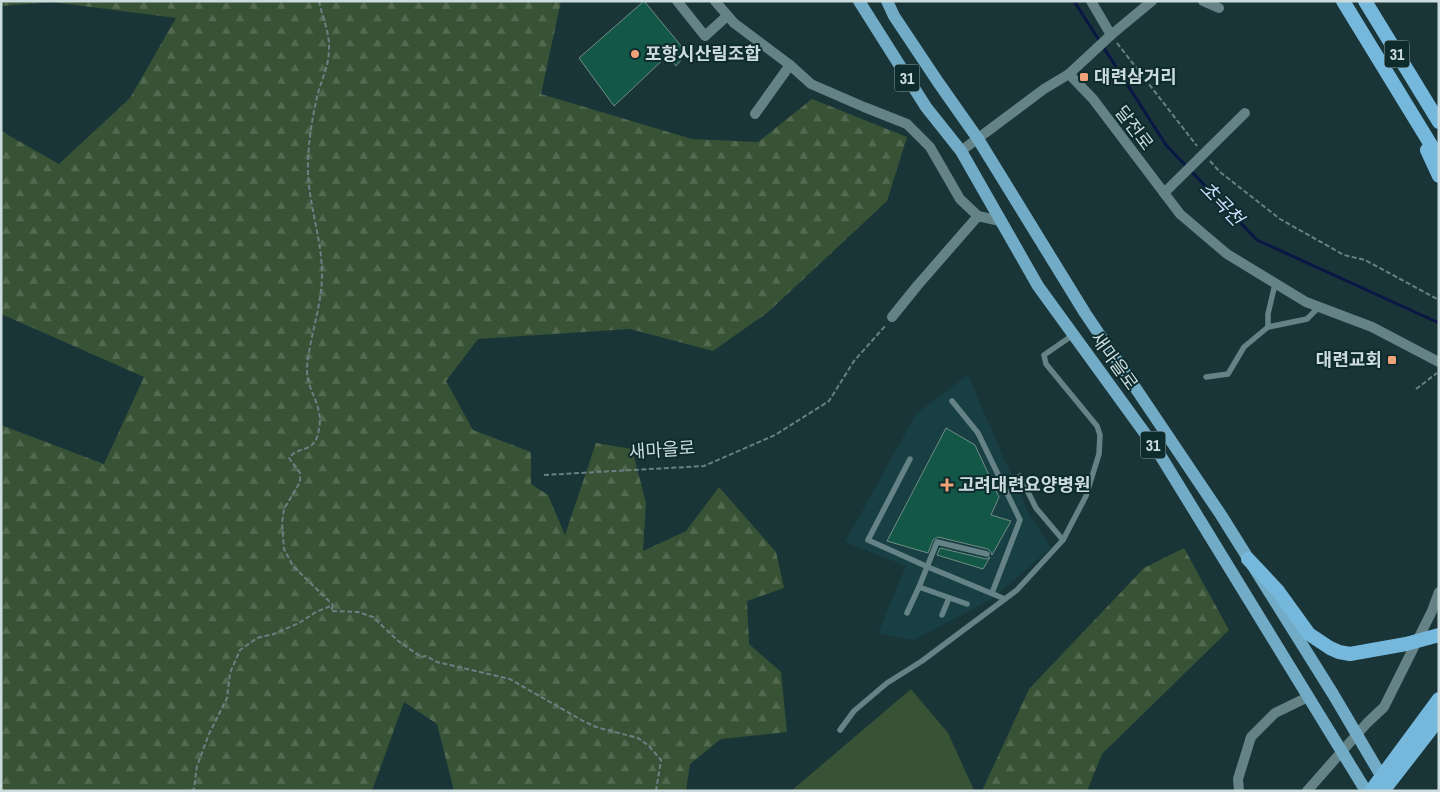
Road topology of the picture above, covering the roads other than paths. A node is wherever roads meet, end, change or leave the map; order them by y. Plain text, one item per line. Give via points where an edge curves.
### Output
1 (677, 1) edge
2 (715, 1) edge
3 (859, 1) edge
4 (887, 1) edge
5 (1091, 1) edge
6 (1152, 1) edge
7 (1203, 1) edge
8 (1343, 1) edge
9 (1365, 1) edge
10 (1219, 8) dead end
11 (727, 16) junction
12 (1109, 37) junction
13 (790, 65) junction
14 (1069, 74) junction
15 (1400, 96) junction
16 (1434, 112) edge
17 (1245, 113) dead end
18 (754, 114) dead end
19 (1439, 122) edge
20 (978, 139) junction
21 (960, 152) junction
22 (1439, 158) edge
23 (1439, 176) edge
24 (1166, 191) junction
25 (978, 216) junction
26 (1000, 221) junction
27 (1275, 284) junction
28 (1319, 307) junction
29 (892, 318) road end
30 (1268, 327) junction
31 (1074, 336) junction
32 (1439, 362) edge
33 (1206, 377) dead end
34 (952, 401) dead end
35 (910, 459) dead end
36 (1020, 476) dead end
37 (1063, 540) junction
38 (987, 554) dead end
39 (1248, 559) junction
40 (928, 567) junction
41 (920, 587) junction
42 (1439, 592) edge
43 (992, 593) junction
44 (950, 598) junction
45 (1006, 599) junction
46 (967, 604) dead end
47 (907, 613) dead end
48 (942, 615) dead end
49 (1439, 635) edge
50 (1308, 697) junction
51 (1439, 699) edge
52 (1439, 719) edge
53 (840, 730) dead end
54 (1239, 791) edge
55 (1307, 791) edge
56 (1366, 791) edge
57 (1371, 791) edge
58 (1384, 791) edge
59 (1390, 791) edge

1 - 11 street via 705,36
2 - 11 street
3 - 21 main road, 새마을로 / 31 via 926,107
4 - 20 main road, 새마을로 / 31 via 932,74
5 - 12 street
6 - 12 street
7 - 10 street
8 - 15 highway, 31
9 - 16 highway, 31
11 - 13 street
12 - 14 street
13 - 18 street
13 - 25 street via 811,84 907,124 930,147 960,199
14 - 20 street
14 - 24 street, 달전로 via 1093,99
15 - 22 highway
15 - 23 highway
16 - 19 highway
17 - 24 street
20 - 21 street
20 - 39 main road, 새마을로 / 31 via 1086,313
21 - 26 main road, 새마을로 / 31
24 - 27 street, 달전로 via 1180,214 1227,254
25 - 26 street
25 - 29 street
26 - 31 main road, 새마을로 / 31 via 1038,286
27 - 28 street, 달전로
27 - 30 lane
28 - 30 lane via 1308,319
28 - 32 street, 달전로 via 1372,327
30 - 33 lane via 1244,347 1228,374
31 - 37 lane via 1044,355 1046,364 1097,426 1099,454 1086,496
31 - 50 main road, 새마을로 / 31 via 1157,450
34 - 43 lane via 978,433 1020,520
35 - 40 lane via 868,540
36 - 37 lane via 1036,508
37 - 45 lane
38 - 40 lane via 938,542
39 - 49 highway via 1278,591 1309,634 1330,648 1350,654
39 - 59 main road, 새마을로 / 31
40 - 41 lane
40 - 43 lane
41 - 44 lane
41 - 47 lane
42 - 55 street via 1384,707
43 - 45 lane
44 - 46 lane
44 - 48 lane
45 - 53 lane via 887,683 854,711
50 - 54 street via 1274,713 1251,736 1238,780
50 - 56 main road, 새마을로 / 31
51 - 57 highway
52 - 58 highway

